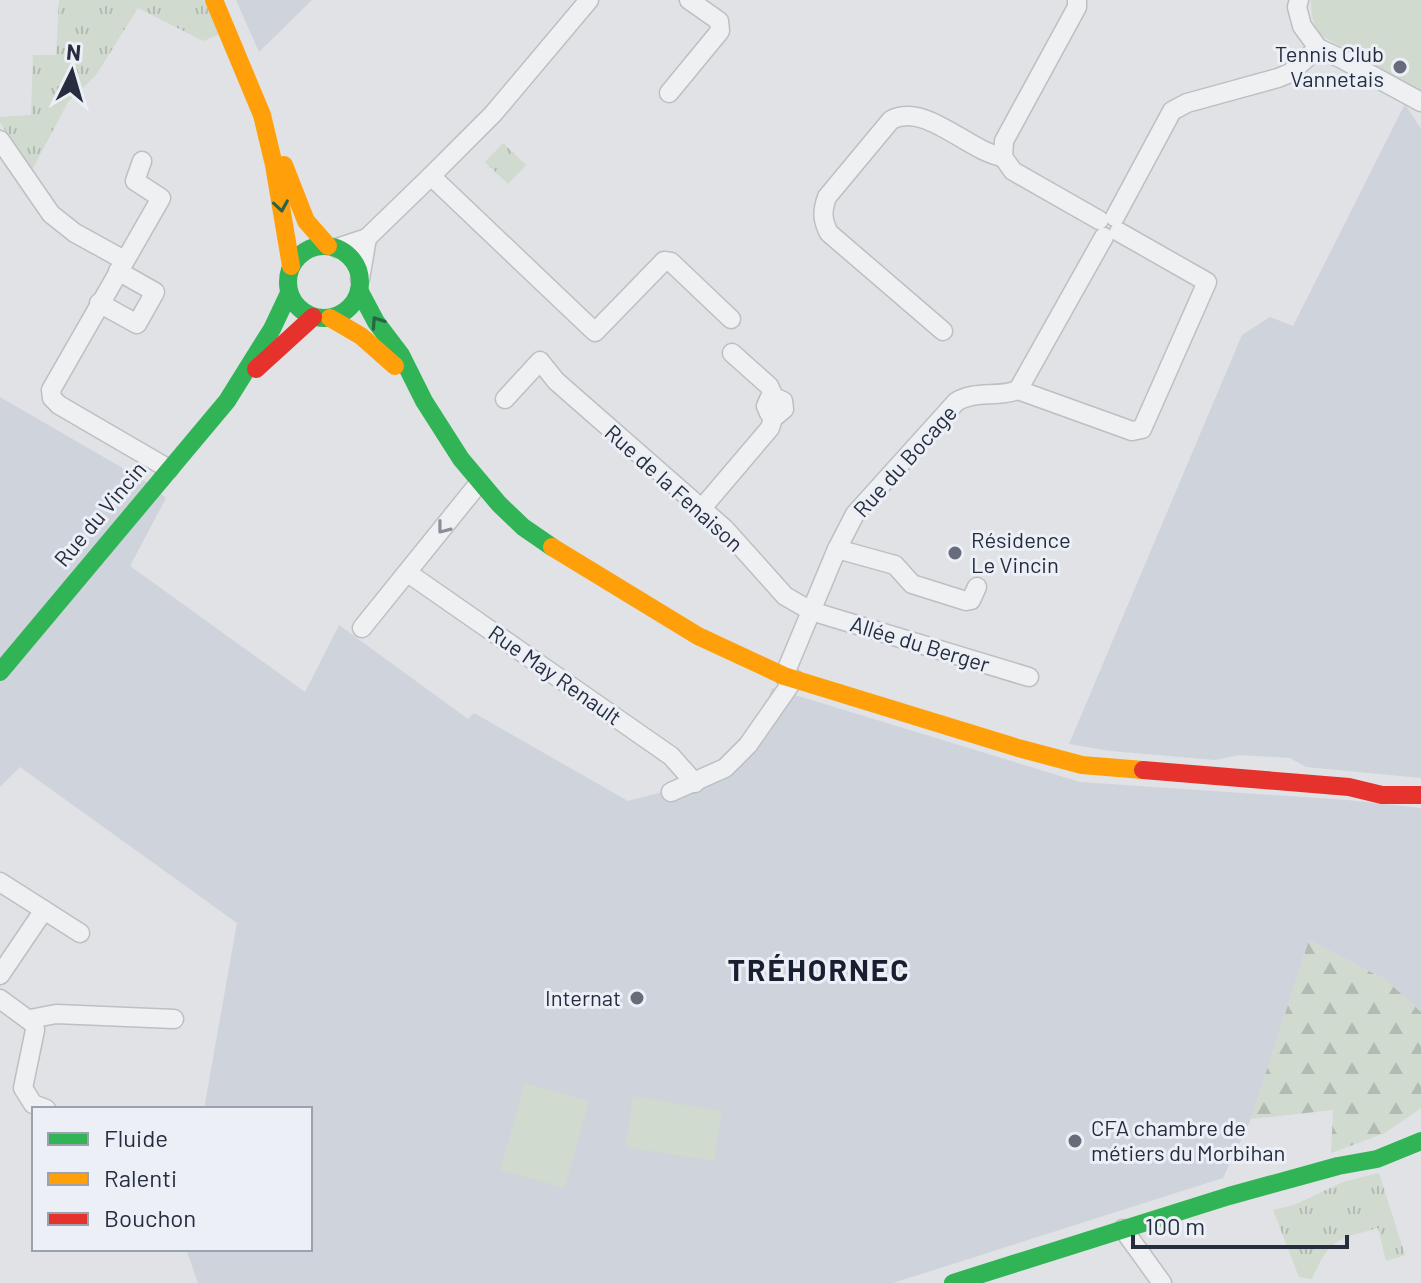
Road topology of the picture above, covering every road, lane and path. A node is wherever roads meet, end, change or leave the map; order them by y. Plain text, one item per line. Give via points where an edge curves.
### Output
1 (214, 0) edge
2 (230, 0) edge
3 (589, 0) edge
4 (689, 0) edge
5 (1077, 0) edge
6 (1299, 0) edge
7 (1318, 48) junction
8 (669, 93) dead end
9 (1421, 102) edge
10 (0, 140) edge
11 (1003, 157) junction
12 (142, 161) dead end
13 (431, 176) junction
14 (1109, 226) junction
15 (367, 238) junction
16 (333, 247) junction
17 (121, 266) junction
18 (291, 266) junction
19 (360, 285) junction
20 (289, 293) junction
21 (99, 303) junction
22 (321, 318) junction
23 (731, 319) dead end
24 (943, 331) dead end
25 (732, 353) dead end
26 (236, 387) junction
27 (1018, 390) junction
28 (505, 399) dead end
29 (424, 401) junction
30 (169, 469) junction
31 (479, 483) junction
32 (702, 508) junction
33 (837, 549) junction
34 (408, 573) junction
35 (977, 587) dead end
36 (811, 611) junction
37 (362, 628) dead end
38 (0, 672) edge
39 (789, 677) junction
40 (1029, 677) dead end
41 (695, 783) junction
42 (671, 792) dead end
43 (1412, 794) edge
44 (0, 882) edge
45 (44, 910) junction
46 (80, 933) dead end
47 (0, 975) edge
48 (0, 999) edge
49 (30, 1019) junction
50 (174, 1019) dead end
51 (41, 1107) edge
52 (1421, 1123) edge
53 (1421, 1141) edge
54 (1338, 1166) junction
55 (1123, 1229) junction
56 (953, 1283) edge
57 (1162, 1283) edge

1 -> 18 main road via 262,115
2 - 16 main road via 261,76 284,164 306,221
3 - 13 street via 493,114
4 - 8 street via 719,21 720,31
5 - 11 street via 1004,141
6 - 7 street via 1302,26
7 - 9 street
7 - 14 street via 1290,73 1172,111
10 - 17 street via 51,214
11 - 14 street, Rue du Bocage via 1013,171
11 - 24 street, Rue du Bocage via 989,155 922,117 900,115 823,208 829,233
12 - 17 street via 135,181 161,198
13 - 15 street
13 - 23 street via 593,331 664,261
14 - 27 street
14 - 27 street, Rue du Bocage via 1207,282 1142,429 1132,431
15 - 16 street
15 - 19 street
16 - 18 main road via 306,250
16 - 19 main road via 352,258
17 - 21 street
17 - 21 street via 155,292 137,324
18 - 20 main road
19 - 22 main road via 349,309
29 -> 19 main road
20 - 22 main road via 302,312
20 - 26 main road, Rue du Vincin
21 - 30 street via 55,380 52,398
22 - 26 main road, Rue du Vincin
22 - 29 main road via 361,336 391,361
25 - 32 street via 769,386 774,406 770,428
26 - 30 main road, Rue du Vincin
27 - 33 street, Rue du Bocage via 962,398 945,411 864,501
28 - 32 street, Rue de la Fenaison via 543,357 556,381
29 - 31 main road
30 - 38 main road, Rue du Vincin
31 -> 34 street
31 - 39 main road via 523,527 570,560 698,636
32 - 36 street, Rue de la Fenaison via 785,596
33 - 35 street via 895,565 912,584 966,601
33 - 36 street, Rue du Bocage
34 - 37 street
34 - 41 street, Rue May Renault via 671,756
36 - 39 street, Rue du Bocage
36 - 40 street, Allée du Berger
39 - 41 street, Rue du Bocage via 748,745 725,768
39 - 43 main road via 1082,765 1349,787 1383,783
41 - 42 street, Rue du Bocage
44 - 45 street
45 - 46 street
45 - 47 street
48 - 49 street
49 - 50 street via 56,1014
49 - 51 street via 35,1030 23,1088
52 - 54 main road
53 - 54 main road via 1377,1159
54 - 55 main road
55 - 56 main road
55 - 57 street

